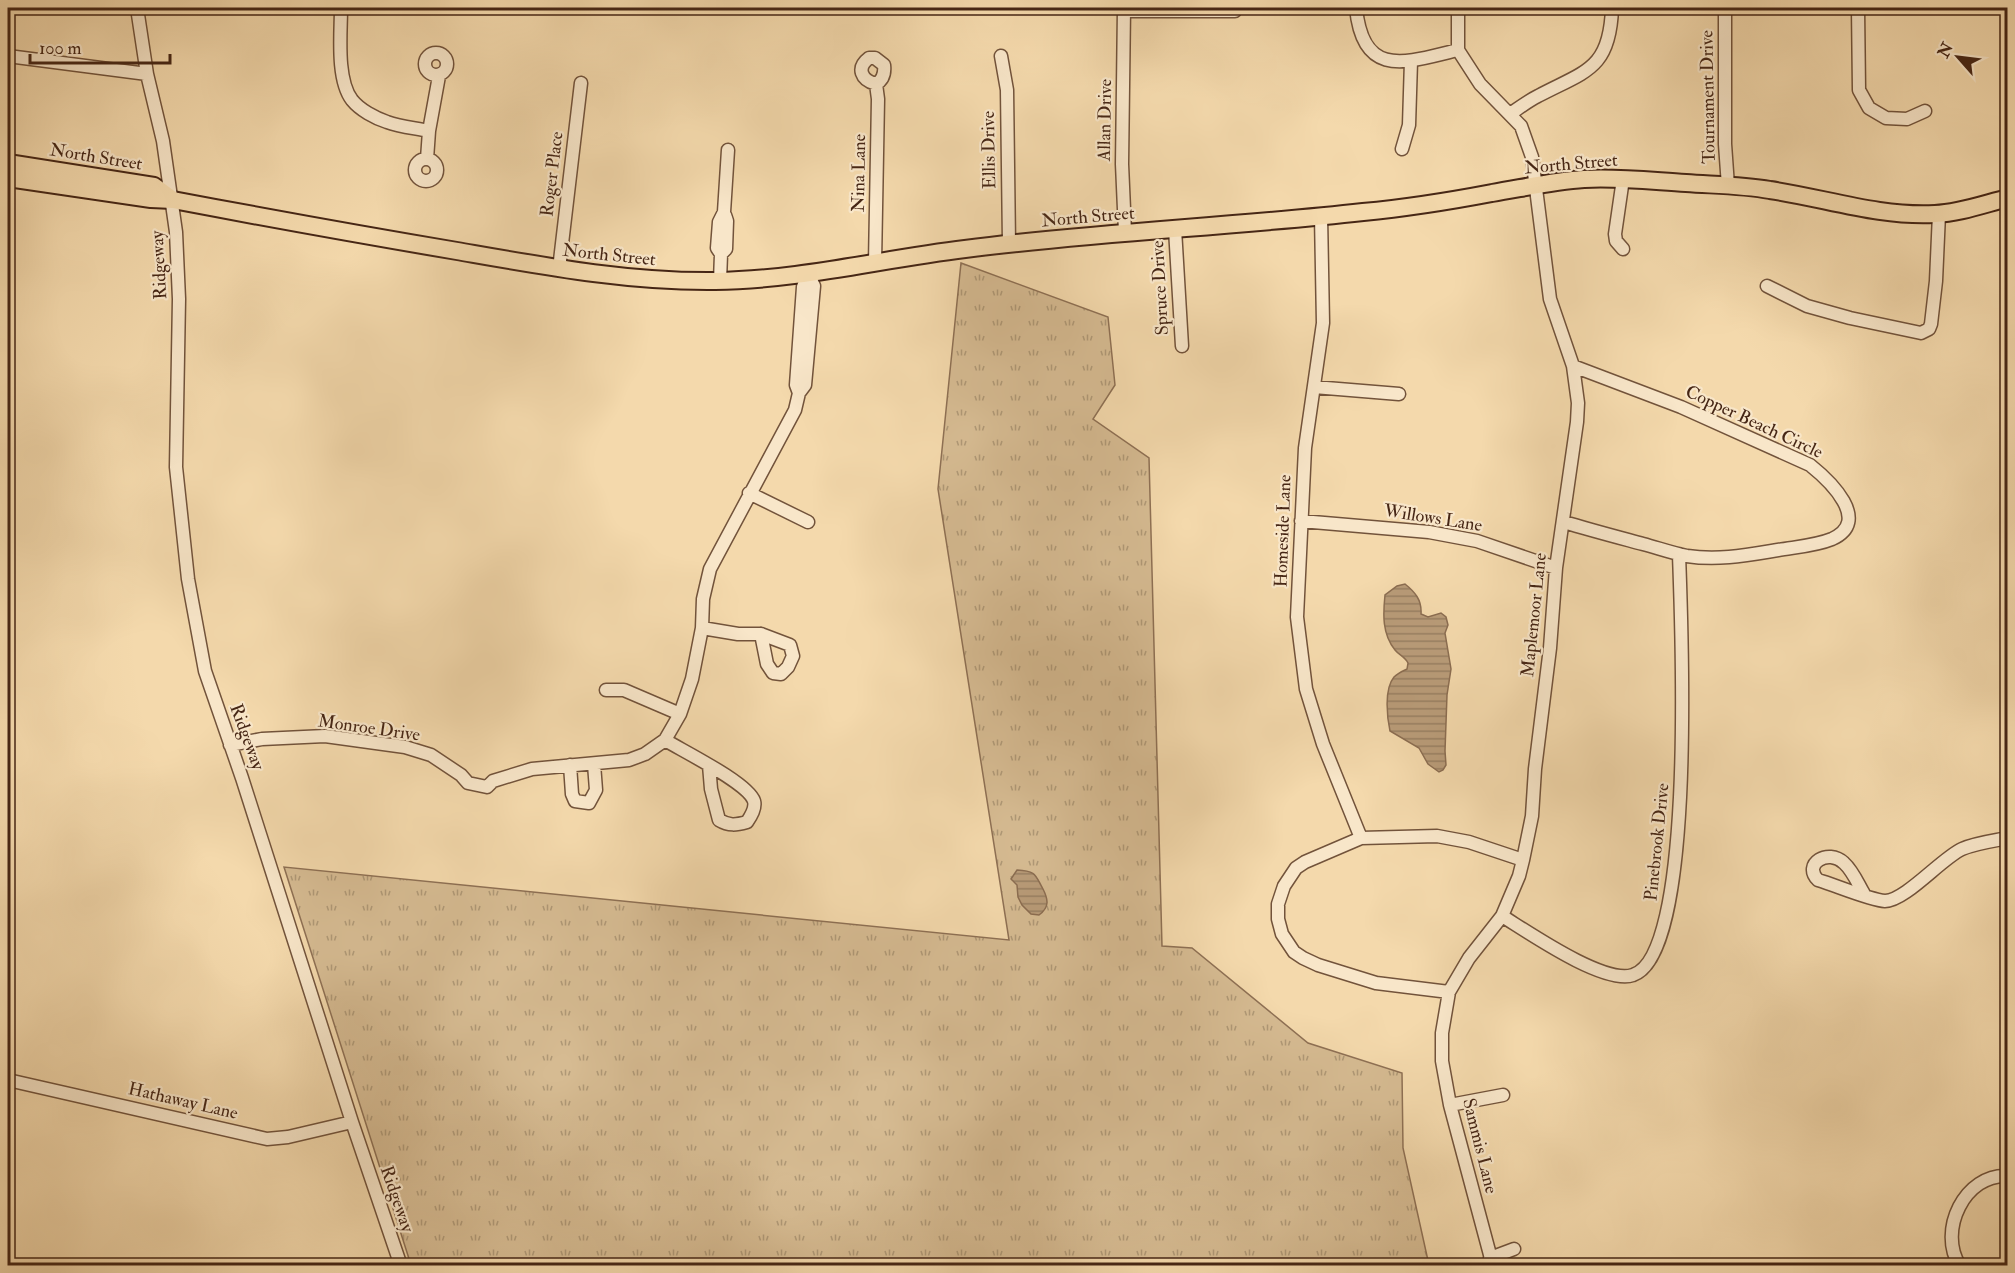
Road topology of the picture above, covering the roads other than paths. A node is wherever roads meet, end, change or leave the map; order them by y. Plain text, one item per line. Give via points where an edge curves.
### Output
1 (137, 8) edge
2 (341, 8) edge
3 (1356, 8) edge
4 (1458, 8) edge
5 (1612, 8) edge
6 (1725, 8) edge
7 (1858, 8) edge
8 (1124, 9) edge
9 (1235, 11) dead end
10 (1458, 50) junction
11 (8, 56) edge
12 (1001, 56) dead end
13 (1412, 61) junction
14 (147, 74) junction
15 (439, 76) dead end
16 (581, 83) dead end
17 (876, 84) dead end
18 (1925, 111) dead end
19 (1510, 114) junction
20 (429, 131) junction
21 (1402, 149) dead end
22 (728, 150) dead end
23 (427, 159) dead end
24 (8, 163) edge
25 (8, 178) edge
26 (1623, 179) junction
27 (1536, 184) junction
28 (1728, 186) junction
29 (2007, 198) edge
30 (173, 200) junction
31 (1939, 214) junction
32 (1322, 216) junction
33 (1175, 229) junction
34 (1125, 232) junction
35 (1009, 244) junction
36 (1623, 249) dead end
37 (875, 263) junction
38 (558, 269) junction
39 (808, 274) junction
40 (720, 281) junction
41 (1767, 286) dead end
42 (1182, 346) dead end
43 (1573, 366) junction
44 (1314, 387) junction
45 (1399, 394) dead end
46 (749, 494) junction
47 (1301, 521) junction
48 (808, 522) dead end
49 (1564, 522) junction
50 (1679, 554) junction
51 (1556, 568) junction
52 (702, 627) junction
53 (761, 634) dead end
54 (606, 690) dead end
55 (680, 714) junction
56 (665, 740) junction
57 (230, 745) junction
58 (594, 764) junction
59 (570, 765) junction
60 (709, 765) junction
61 (1361, 838) junction
62 (2007, 838) edge
63 (1523, 860) junction
64 (1864, 894) junction
65 (1502, 916) junction
66 (1449, 992) junction
67 (1442, 1033) joint
68 (8, 1080) edge
69 (1503, 1095) dead end
70 (1450, 1105) junction
71 (352, 1122) junction
72 (2007, 1176) edge
73 (1514, 1249) dead end
74 (1491, 1262) edge
75 (401, 1266) edge
76 (1960, 1266) edge

1 - 14 street, Ridgeway
2 - 20 street via 340,52 344,83 352,100 388,122
3 - 13 street via 1365,46 1390,62
4 - 10 street
5 - 19 street via 1611,30 1602,55 1586,72
6 - 28 street, Tournament Drive
7 - 18 street via 1859,90 1869,108 1886,118 1907,119
8 - 9 street
8 - 34 street, Allan Drive
10 - 13 street
10 - 19 street, Maplemoor Lane via 1480,84
11 - 14 street
12 - 35 street, Ellis Drive via 1006,90
13 - 21 street via 1409,125
14 - 30 street, Ridgeway
15 - 20 street
16 - 38 street, Roger Place
17 - 37 street, Nina Lane
19 - 27 street, Maplemoor Lane via 1521,126
20 - 23 street
22 - 40 street via 726,249 721,254
24 - 30 main road, North Street via 154,186
25 - 30 main road, North Street
26 - 27 main road, North Street
26 - 28 main road, North Street
26 - 36 street via 1615,234
27 - 32 main road, North Street
27 - 43 street, Maplemoor Lane via 1550,298
28 - 31 main road, North Street via 1766,189 1875,211
29 - 31 main road, North Street
30 - 38 main road, North Street
30 - 57 street, Ridgeway via 179,299 176,467 188,579 205,671
31 - 41 street via 1931,324 1922,333 1807,306
32 - 33 main road, North Street
32 - 44 street, Homeside Lane via 1323,323
33 - 34 main road, North Street
33 - 42 street, Spruce Drive
34 - 35 main road, North Street
35 - 37 main road, North Street
37 - 39 main road, North Street
38 - 40 main road, North Street via 644,279
39 - 40 main road, North Street
39 - 46 street via 814,286 805,386
43 - 49 street, Maplemoor Lane via 1577,422
43 - 50 street, Copper Beach Circle via 1681,407 1810,465 1849,511 1846,527 1838,535 1815,544 1725,558
44 - 45 street
44 - 47 street, Homeside Lane via 1305,448
46 - 48 street
46 - 52 street via 710,569
47 - 51 street, Willows Lane via 1430,532 1477,541
47 - 61 street, Homeside Lane via 1297,617 1306,688 1323,744
49 - 50 street, Copper Beach Circle
49 - 51 street, Maplemoor Lane
50 - 65 street, Pinebrook Drive via 1682,760 1676,858 1670,905 1653,955 1639,973 1620,976 1568,957
51 - 63 street, Maplemoor Lane via 1532,816
52 - 53 street
52 - 55 street via 692,679
54 - 55 street via 624,690
55 - 56 street
56 - 58 street via 629,760
56 - 60 street
57 - 59 street, Monroe Drive via 324,736 405,747 431,755 461,775 493,781 532,769
57 - 71 street, Ridgeway
58 - 59 street
58 - 59 street via 596,790 589,803 575,801
60 - 60 street via 748,790 755,802 747,822 737,825 719,820
61 - 63 street via 1437,836
61 - 66 street via 1305,862 1289,877 1278,904 1278,919 1287,944 1318,965 1376,983
62 - 64 street via 1962,850 1895,898 1886,901
63 - 65 street, Maplemoor Lane
64 - 64 street via 1850,870 1831,856 1819,859 1812,870 1818,880
65 - 66 street, Maplemoor Lane via 1469,958
66 - 67 street, Maplemoor Lane
67 - 70 street, Sammis Lane
68 - 71 street, Hathaway Lane via 267,1139
69 - 70 street
70 - 74 street, Sammis Lane
71 - 75 street, Ridgeway
72 - 76 street via 1982,1181 1970,1192 1956,1216 1952,1244
73 - 74 street

